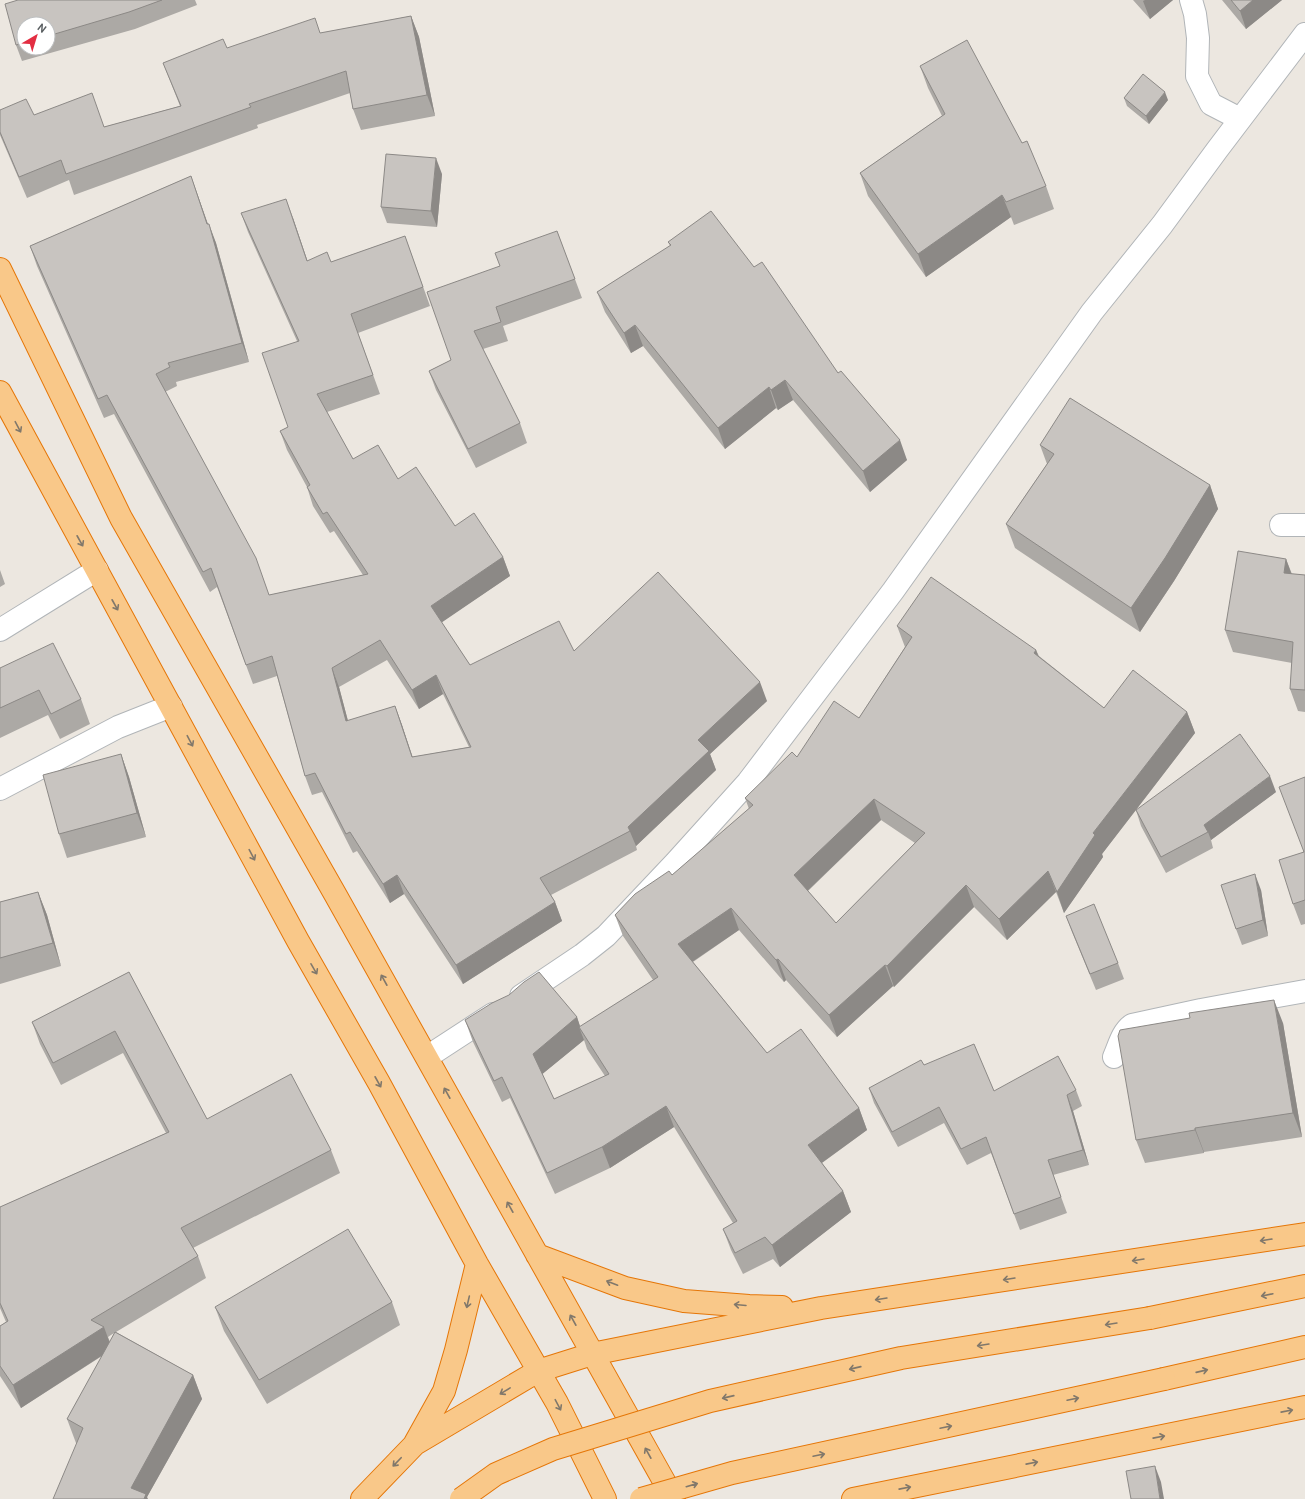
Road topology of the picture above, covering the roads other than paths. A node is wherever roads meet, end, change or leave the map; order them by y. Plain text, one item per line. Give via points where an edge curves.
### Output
1 (1191, 0) edge
2 (1305, 34) edge
3 (1240, 119) junction
4 (0, 269) edge
5 (0, 392) edge
6 (1281, 525) dead end
7 (1305, 525) edge
8 (96, 570) junction
9 (0, 630) edge
10 (171, 706) junction
11 (0, 789) edge
12 (1305, 991) edge
13 (427, 1057) junction
14 (1114, 1058) dead end
15 (1305, 1234) edge
16 (537, 1255) junction
17 (477, 1264) junction
18 (1305, 1286) edge
19 (821, 1308) junction
20 (1305, 1347) edge
21 (592, 1354) junction
22 (538, 1371) junction
23 (1305, 1407) edge
24 (415, 1444) junction
25 (362, 1499) edge
26 (461, 1499) edge
27 (605, 1499) edge
28 (641, 1499) edge
29 (674, 1499) edge
30 (853, 1499) edge

1 - 3 street via 1196,14 1198,38 1197,76 1212,104
2 - 3 street
3 - 13 street via 1162,225 1092,312 893,591 748,782 606,936 544,981
13 -> 4 highway via 121,518
5 -> 8 highway
6 - 7 street
8 - 9 street
8 -> 10 highway
10 - 11 street via 118,727
10 -> 17 highway
12 - 14 street via 1132,1024 1123,1034
16 -> 13 highway
15 -> 19 highway
19 -> 16 highway via 684,1301 626,1288
21 -> 16 highway
17 - 22 highway
17 -> 24 highway via 444,1391
18 -> 26 highway, bridge via 1150,1318 901,1358 710,1401 553,1449 496,1474
19 - 21 highway
28 -> 20 highway, bridge via 732,1474
21 - 22 highway
29 -> 21 highway
22 -> 24 highway
22 -> 27 highway
30 -> 23 highway
24 -> 25 highway

